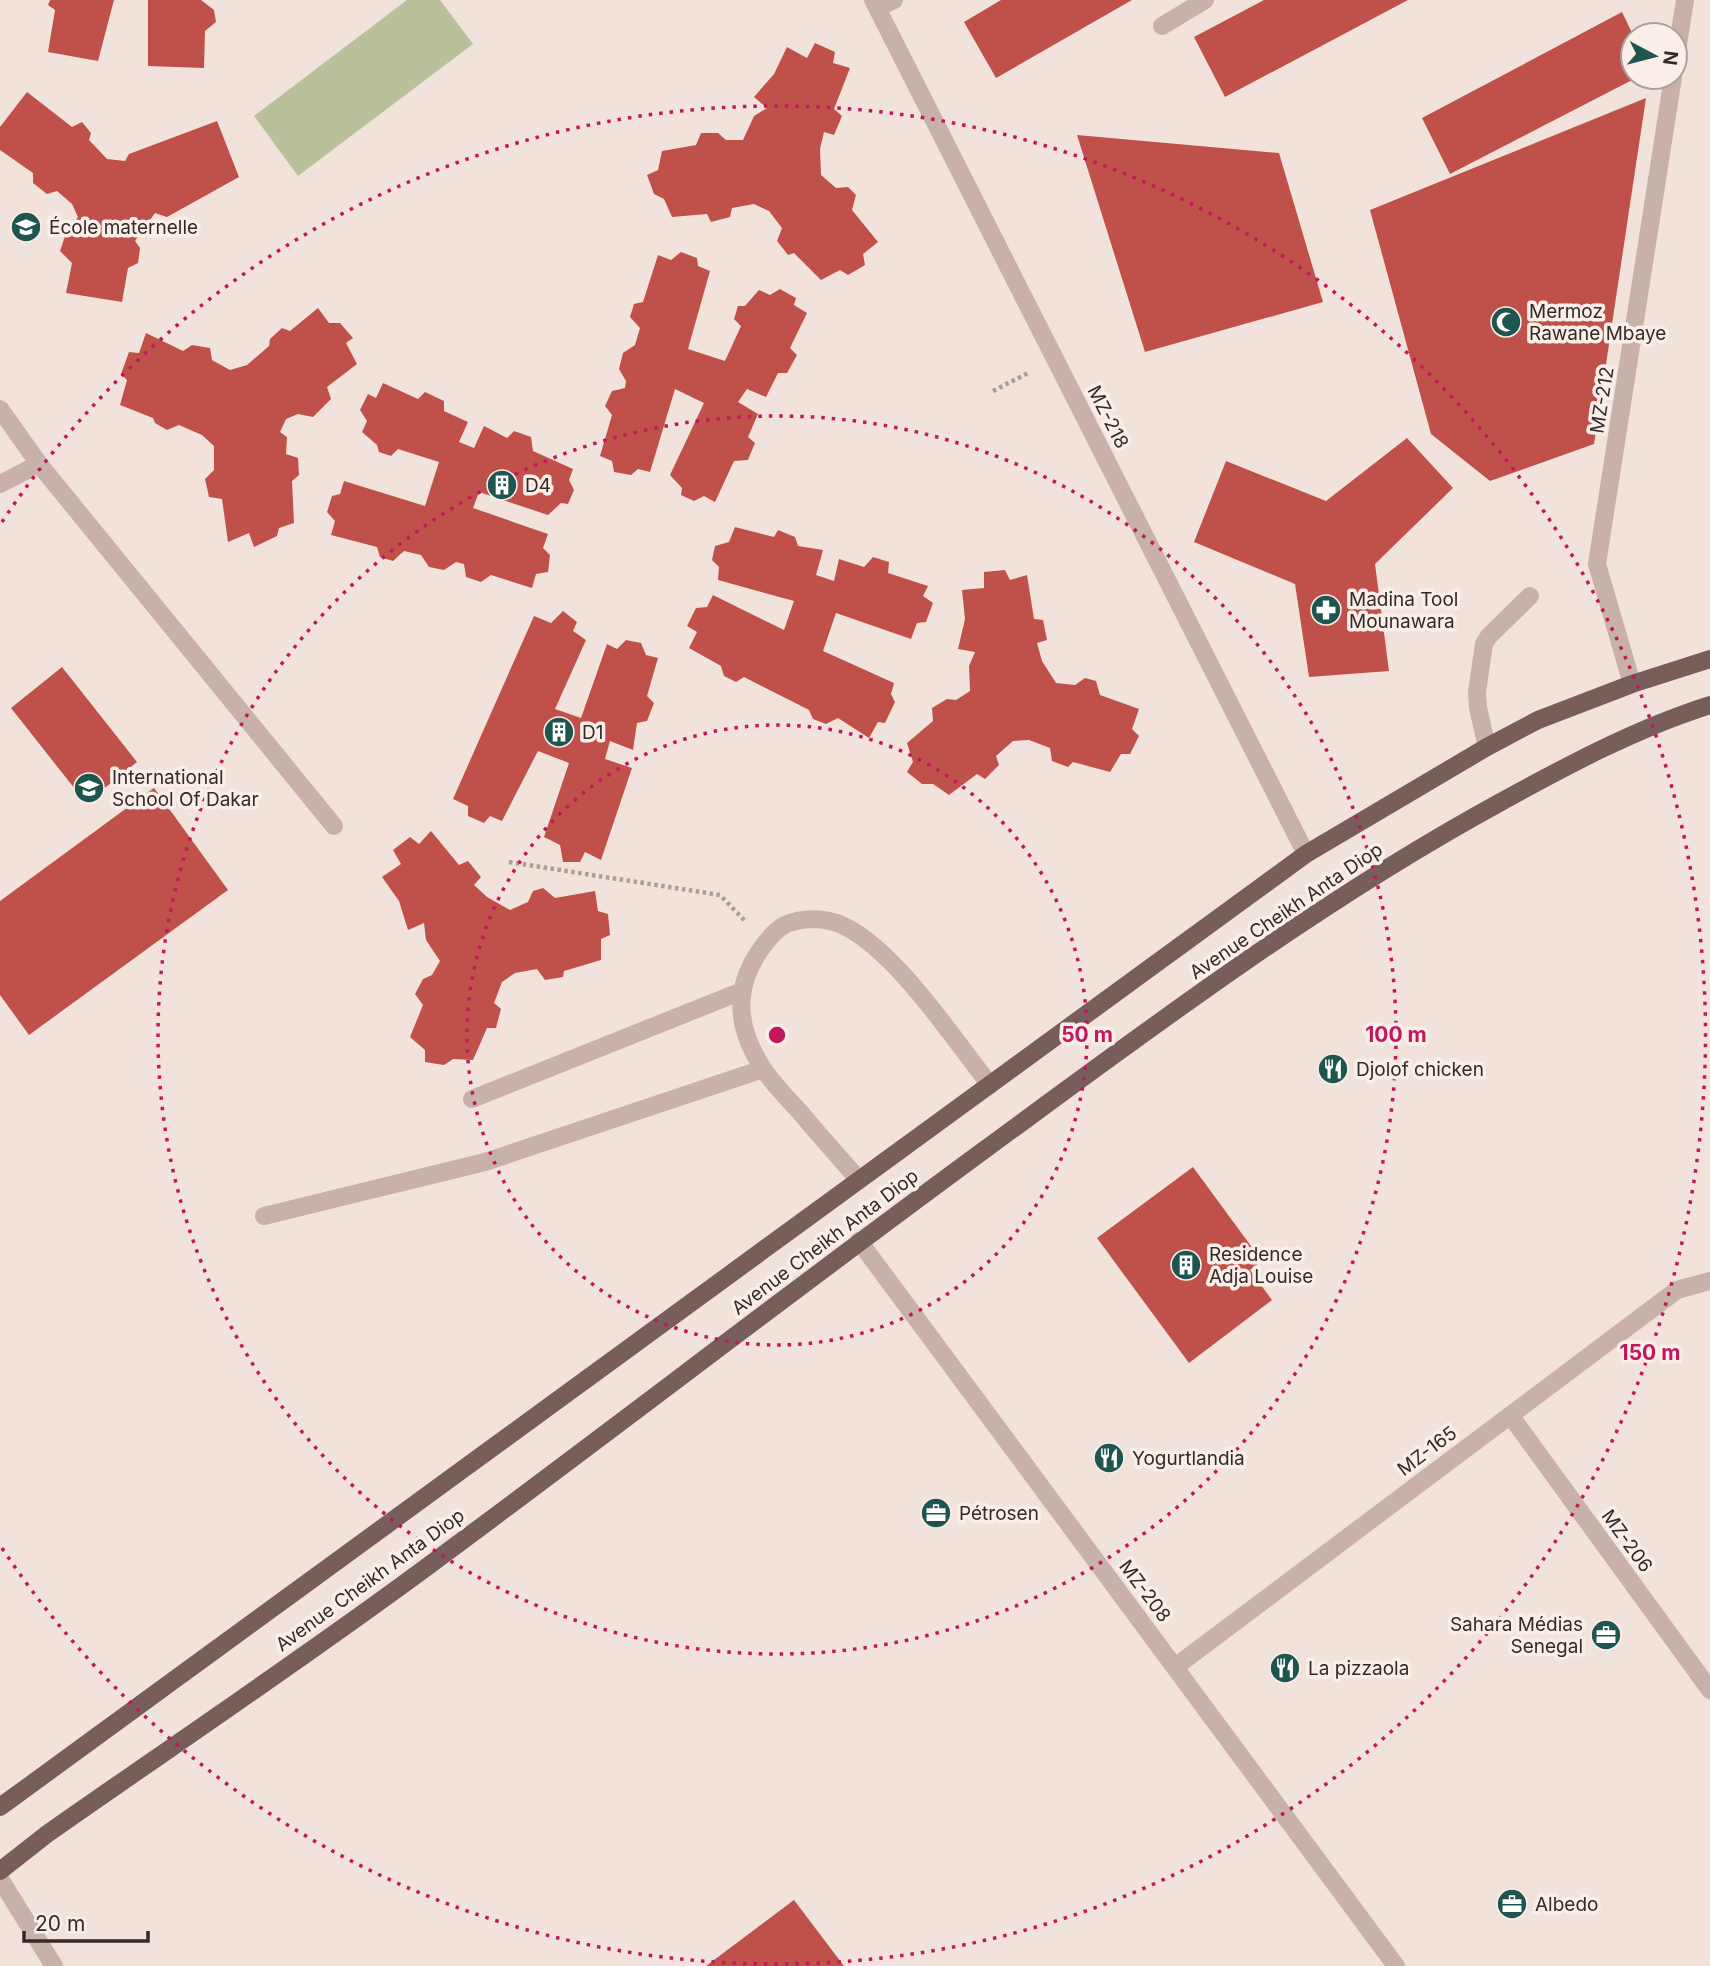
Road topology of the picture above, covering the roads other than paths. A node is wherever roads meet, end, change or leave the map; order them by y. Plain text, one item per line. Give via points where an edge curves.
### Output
1 (894, 0) edge
2 (1205, 0) edge
3 (1685, 0) edge
4 (875, 4) edge
5 (1682, 21) edge
6 (1162, 26) dead end
7 (1671, 91) edge
8 (0, 409) edge
9 (39, 464) junction
10 (0, 484) edge
11 (1530, 596) dead end
12 (1710, 659) edge
13 (1632, 684) junction
14 (1710, 705) edge
15 (1487, 747) junction
16 (334, 825) dead end
17 (1306, 854) junction
18 (742, 990) junction
19 (762, 1069) junction
20 (990, 1085) junction
21 (472, 1099) dead end
22 (859, 1180) junction
23 (264, 1216) dead end
24 (859, 1241) junction
25 (1710, 1281) edge
26 (1510, 1415) junction
27 (1175, 1667) junction
28 (1710, 1690) edge
29 (0, 1807) edge
30 (0, 1871) edge
31 (0, 1879) edge
32 (54, 1966) edge
33 (1396, 1966) edge

1 - 4 street
2 - 6 street
3 - 5 street
4 - 17 street, MZ-218
7 - 13 street, MZ-212 via 1597,564
8 - 9 street
9 - 10 street
9 - 16 street
11 - 15 street via 1484,644 1478,708
12 - 13 main road, Avenue Cheikh Anta Diop
13 - 15 main road, Avenue Cheikh Anta Diop via 1538,720
14 - 24 main road, Avenue Cheikh Anta Diop via 1626,738 1530,786 1377,873 1147,1030
15 - 17 main road, Avenue Cheikh Anta Diop
17 - 20 main road, Avenue Cheikh Anta Diop
18 - 19 street via 744,1033
18 - 20 street via 754,956 778,929 807,918 842,924 873,943 903,975
18 - 21 street
19 - 22 street
19 - 23 street via 485,1162
20 - 22 main road, Avenue Cheikh Anta Diop
22 - 29 main road, Avenue Cheikh Anta Diop
24 - 27 street, MZ-208
24 - 30 main road, Avenue Cheikh Anta Diop via 417,1575
25 - 26 street, MZ-165 via 1677,1290
26 - 27 street, MZ-165
26 - 28 street, MZ-206
27 - 33 street, MZ-208
31 - 32 street

